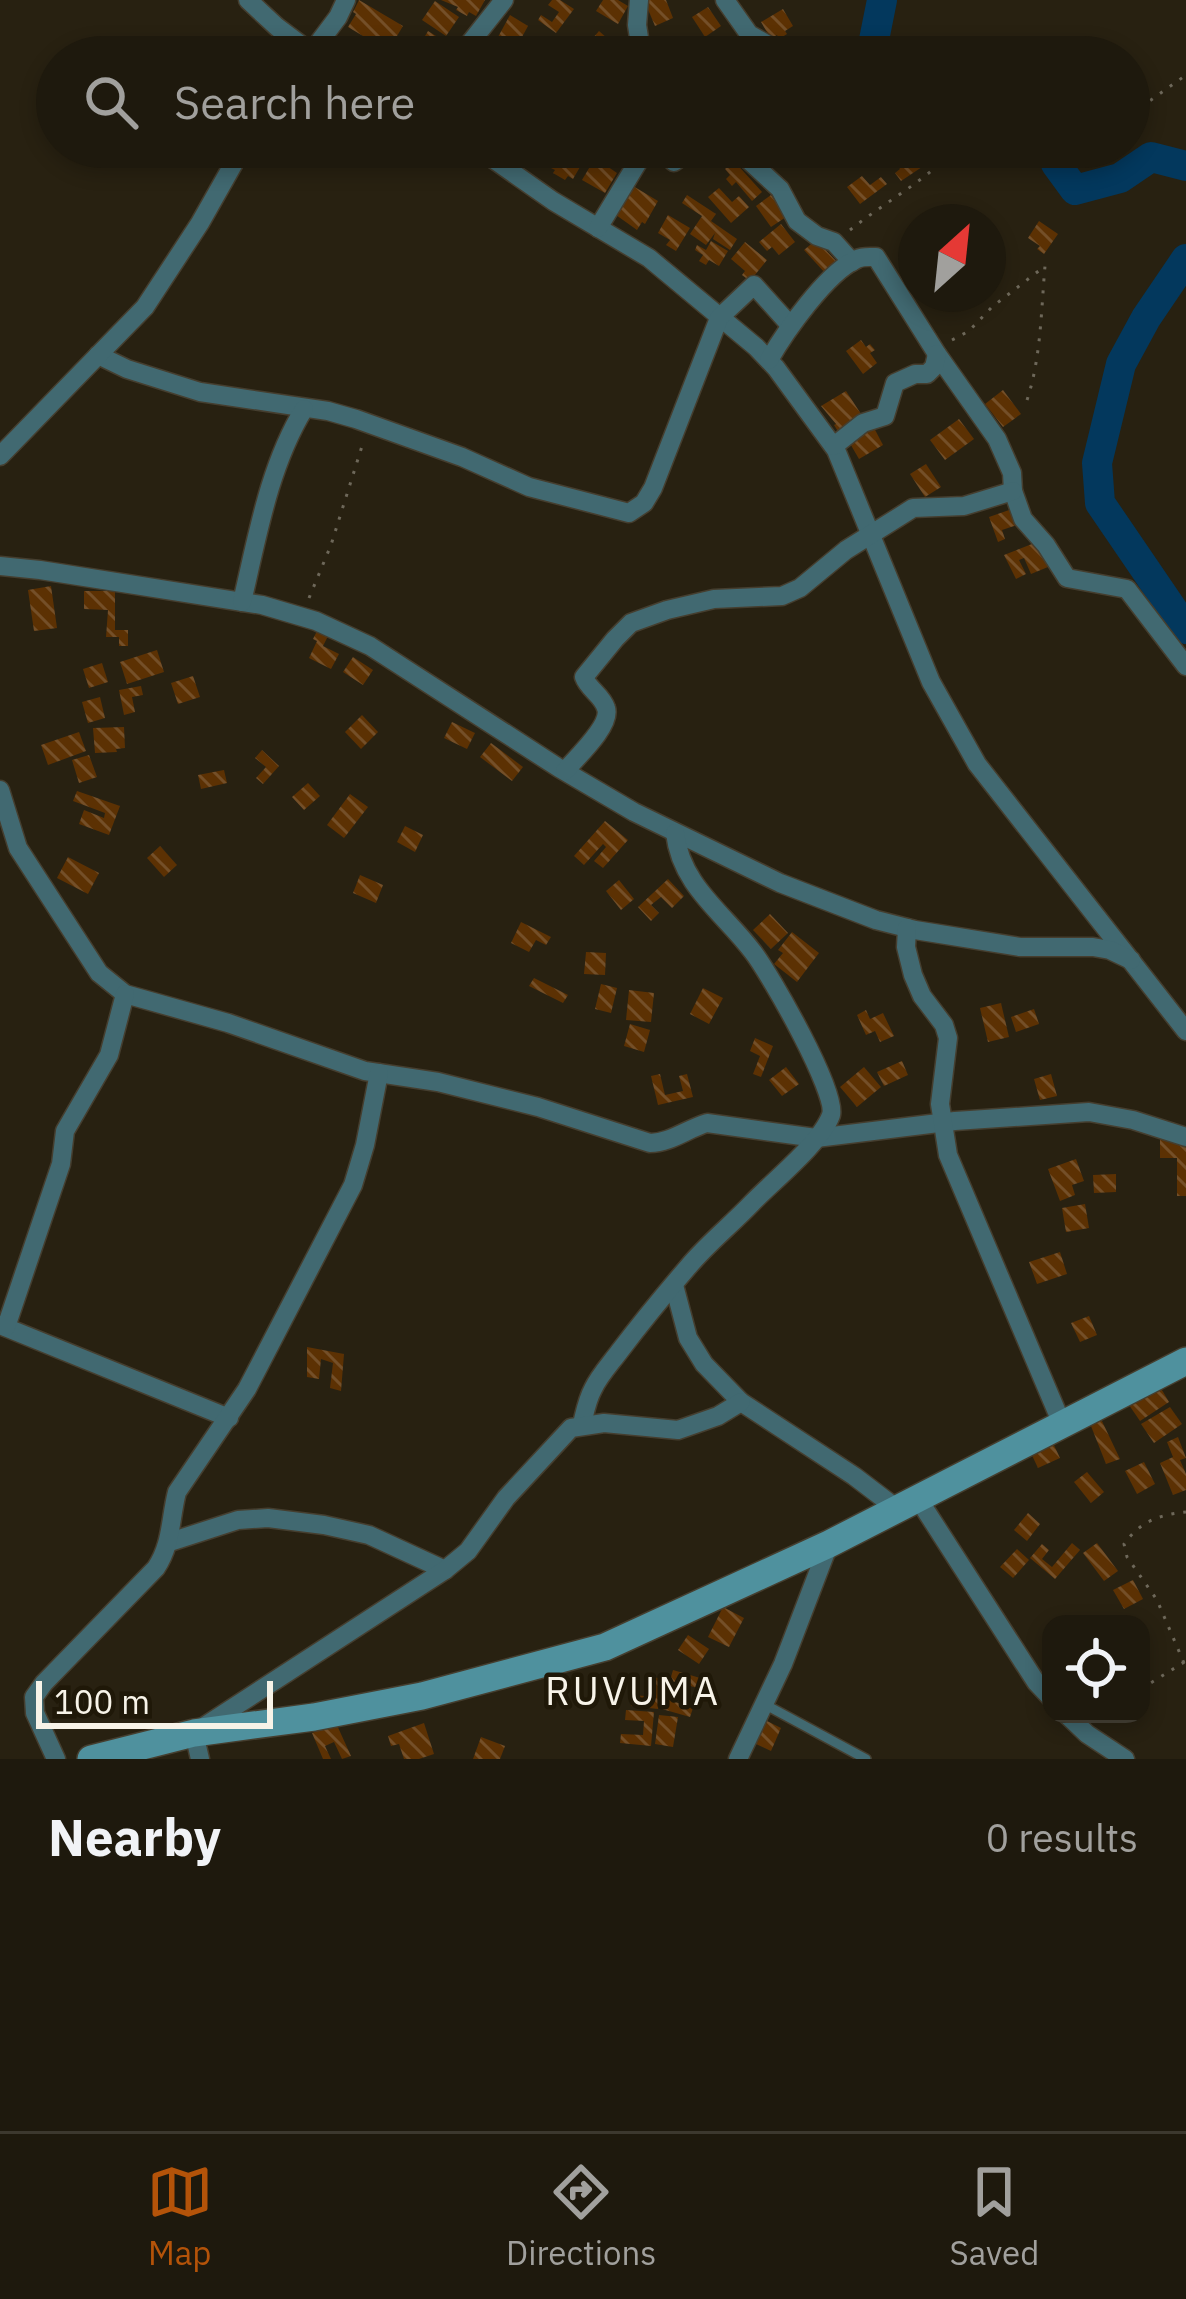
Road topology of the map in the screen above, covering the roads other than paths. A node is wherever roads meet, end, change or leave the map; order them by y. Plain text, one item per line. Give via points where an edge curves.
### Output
1 (248, 0) edge
2 (346, 0) edge
3 (504, 0) edge
4 (639, 0) edge
5 (725, 0) edge
6 (288, 36) edge
7 (325, 36) edge
8 (476, 36) edge
9 (639, 36) edge
10 (752, 36) edge
11 (231, 168) edge
12 (506, 168) edge
13 (634, 168) edge
14 (758, 168) edge
15 (598, 228) junction
16 (852, 262) junction
17 (719, 318) junction
18 (790, 325) junction
19 (937, 354) junction
20 (98, 355) junction
21 (769, 360) junction
22 (304, 409) junction
23 (834, 446) junction
24 (0, 455) edge
25 (1013, 491) junction
26 (870, 533) junction
27 (0, 566) edge
28 (242, 602) junction
29 (1186, 666) edge
30 (565, 771) junction
31 (0, 790) edge
32 (675, 833) junction
33 (9, 852) edge
34 (907, 928) junction
35 (1131, 960) junction
36 (125, 994) junction
37 (1186, 1030) edge
38 (379, 1073) junction
39 (943, 1123) junction
40 (1186, 1137) edge
41 (817, 1138) junction
42 (674, 1286) junction
43 (3, 1326) edge
44 (1186, 1361) edge
45 (741, 1402) junction
46 (229, 1418) junction
47 (582, 1424) junction
48 (1062, 1424) junction
49 (907, 1502) junction
50 (170, 1542) junction
51 (829, 1544) junction
52 (445, 1570) junction
53 (1042, 1688) edge
54 (764, 1704) junction
55 (1076, 1723) edge
56 (197, 1746) edge
57 (56, 1759) edge
58 (91, 1759) edge
59 (738, 1759) edge
60 (866, 1759) edge
61 (1125, 1759) edge

1 - 6 street
2 - 7 street
3 - 8 street
4 - 9 street
5 - 10 street
11 - 20 street via 166,278
12 - 15 street
13 - 15 street
14 - 16 street via 780,188 797,221
15 - 17 street via 649,258
16 - 18 street
16 - 19 street via 876,257
17 - 18 street via 754,285
17 - 21 street
17 - 22 street via 653,488 629,513 529,488 370,424
18 - 21 street
19 - 23 street via 927,374 895,383 885,416
19 - 25 street via 998,439
20 - 22 street via 200,392
20 - 24 street
21 - 23 street
22 - 28 street via 273,481
23 - 26 street
25 - 26 street via 964,506 913,508
25 - 29 street via 1067,578 1127,589
26 - 30 street via 792,592 714,599 631,623 584,677 607,718
26 - 35 street via 976,764
27 - 28 street
28 - 30 street via 370,646
30 - 32 street
31 - 33 street
32 - 34 street via 780,883
32 - 41 street via 683,868 762,965 818,1071 832,1106
33 - 36 street via 99,973
34 - 35 street via 1019,946 1093,947
34 - 39 street via 913,975 948,1038
35 - 37 street
36 - 38 street
36 - 43 street via 109,1054 65,1131 61,1164
38 - 41 street via 538,1107 650,1143 707,1124
38 - 46 street via 353,1185
39 - 40 street via 1088,1112
39 - 41 street
39 - 48 street via 965,1198
41 - 42 street
42 - 45 street via 688,1338
42 - 47 street via 599,1378
43 - 46 street
44 - 48 street
45 - 47 street via 678,1430
45 - 49 street
46 - 50 street via 177,1492
47 - 52 street via 550,1449
48 - 49 street
49 - 51 street
49 - 53 street
50 - 52 street via 268,1518 369,1535
50 - 57 street via 156,1568 36,1692 35,1713
51 - 54 street
51 - 56 street via 605,1647
52 - 56 street
54 - 59 street
54 - 60 lane
55 - 61 street
56 - 58 street

